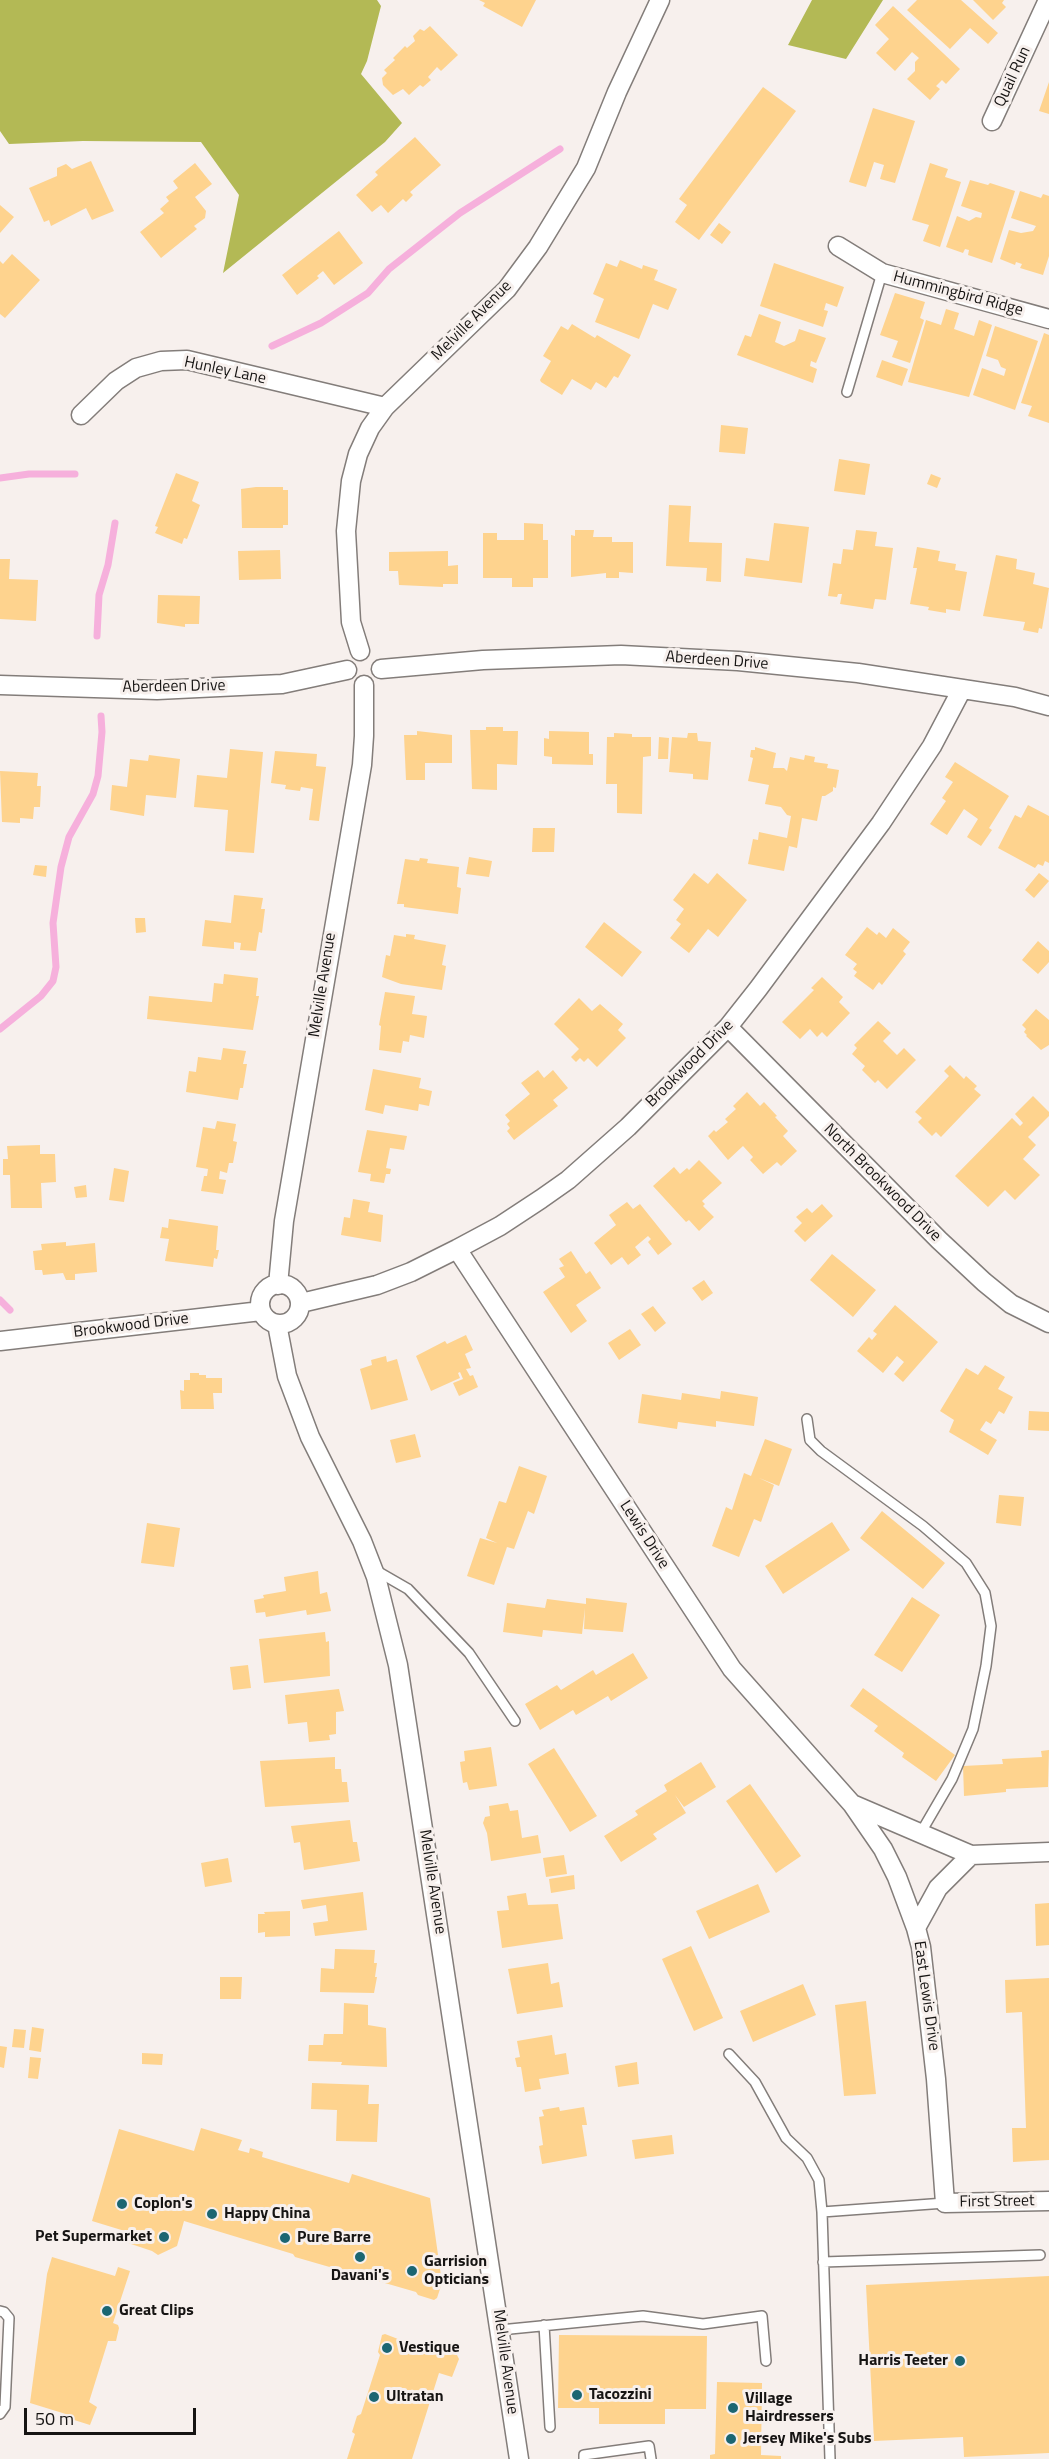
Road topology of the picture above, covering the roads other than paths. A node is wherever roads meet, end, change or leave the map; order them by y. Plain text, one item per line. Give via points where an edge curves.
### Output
1 (660, 0) edge
2 (1047, 7) edge
3 (992, 121) dead end
4 (838, 246) dead end
5 (882, 273) junction
6 (1049, 319) edge
7 (847, 392) dead end
8 (385, 407) junction
9 (81, 415) dead end
10 (360, 651) junction
11 (381, 669) junction
12 (347, 670) junction
13 (0, 685) edge
14 (364, 685) junction
15 (962, 689) junction
16 (1049, 706) edge
17 (728, 1027) junction
18 (457, 1249) junction
19 (278, 1285) junction
20 (301, 1303) junction
21 (261, 1311) junction
22 (1049, 1323) edge
23 (277, 1324) junction
24 (0, 1341) edge
25 (807, 1419) dead end
26 (373, 1569) junction
27 (514, 1721) dead end
28 (852, 1804) junction
29 (920, 1833) junction
30 (1049, 1852) edge
31 (971, 1855) junction
32 (916, 1928) junction
33 (729, 2054) dead end
34 (1049, 2201) edge
35 (945, 2204) junction
36 (822, 2212) junction
37 (1040, 2255) dead end
38 (823, 2262) junction
39 (0, 2312) edge
40 (544, 2325) junction
41 (500, 2330) junction
42 (766, 2361) dead end
43 (0, 2414) edge
44 (550, 2427) dead end
45 (519, 2459) edge
46 (584, 2459) edge
47 (651, 2459) edge
48 (830, 2459) edge

1 - 8 street, Melville Avenue via 586,168 538,247 507,289
2 - 3 street, Quail Run
4 - 5 street, Hummingbird Ridge
5 - 6 street, Hummingbird Ridge
5 - 7 lane
8 - 9 street, Hunley Lane via 187,360 136,368 116,381
8 - 10 street, Melville Avenue via 358,454 351,481 346,531 351,622
10 - 11 street via 375,655
10 - 12 street via 348,662
11 - 14 street via 376,680
11 - 15 street, Aberdeen Drive via 483,660 621,655 738,661
12 - 13 street, Aberdeen Drive via 282,684 168,689
12 - 14 street via 356,683
14 - 19 street, Melville Avenue via 362,765 286,1209
15 - 16 street, Aberdeen Drive
15 - 17 street, Brookwood Drive via 932,746 880,823 822,906
17 - 18 street, Brookwood Drive via 628,1127 568,1180 500,1226
17 - 22 street, North Brookwood Drive via 984,1282 1011,1304
18 - 20 street, Brookwood Drive via 377,1285
18 - 28 street, Lewis Drive via 732,1669
19 - 20 street via 293,1289
19 - 21 street via 264,1293
20 - 23 street via 291,1321
21 - 23 street
21 - 24 street, Brookwood Drive
23 - 26 street, Melville Avenue via 287,1376 310,1437
25 - 29 lane via 810,1440 821,1451 966,1563 985,1593 991,1626 973,1729 952,1779
26 - 27 lane via 408,1589 470,1653
26 - 41 street, Melville Avenue via 398,1665
28 - 29 street
28 - 32 street, East Lewis Drive via 883,1849
29 - 31 street
30 - 31 street
31 - 32 street via 938,1888
32 - 35 street, East Lewis Drive via 936,2079
33 - 36 lane via 755,2082 786,2138 807,2158 819,2180
34 - 35 street, First Street
35 - 36 lane
36 - 38 lane
37 - 38 lane
38 - 48 lane
39 - 43 lane via 9,2318 5,2407
40 - 41 lane
40 - 42 lane via 643,2316 703,2324 762,2316
40 - 44 lane
41 - 45 street, Melville Avenue
46 - 47 lane via 584,2455 649,2446

